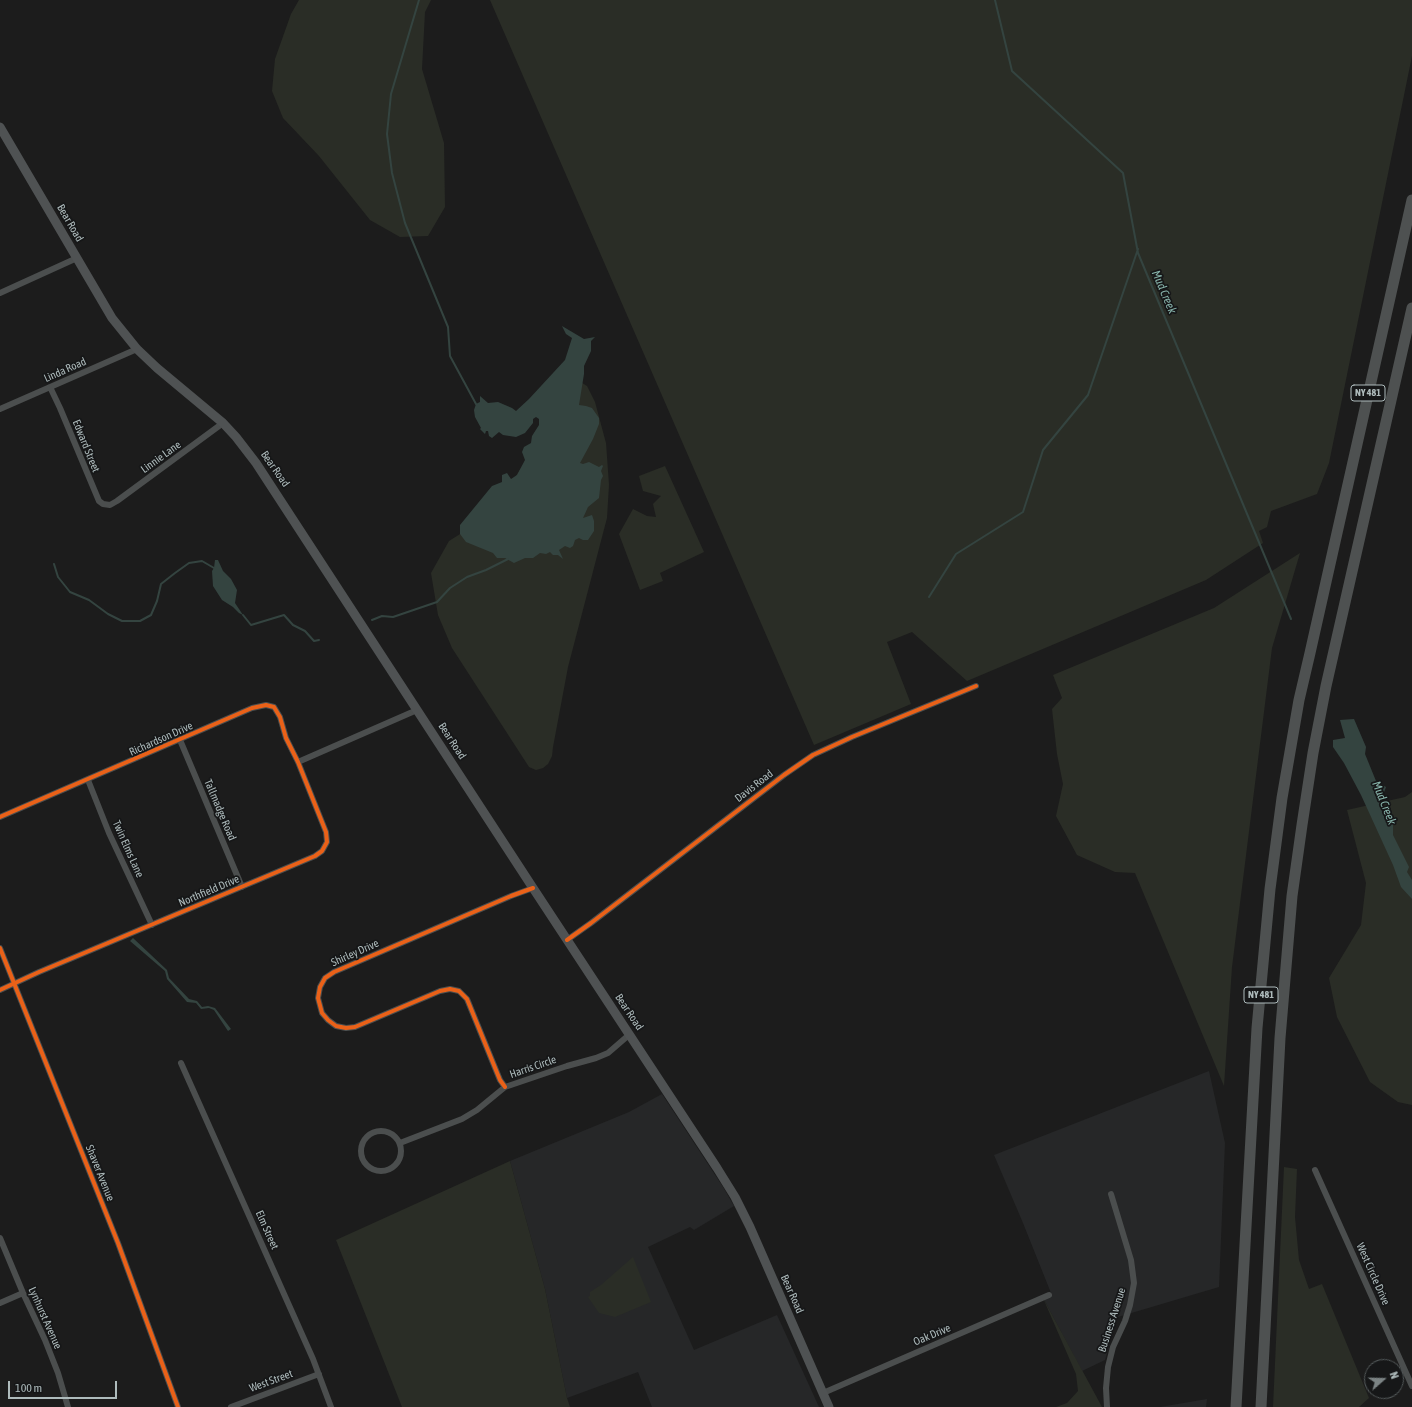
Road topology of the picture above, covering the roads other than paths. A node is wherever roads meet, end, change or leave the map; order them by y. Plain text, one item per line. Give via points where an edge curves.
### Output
1 (0, 127) edge
2 (1412, 200) edge
3 (77, 258) junction
4 (0, 293) edge
5 (1412, 308) edge
6 (137, 349) junction
7 (50, 387) junction
8 (0, 409) edge
9 (223, 424) junction
10 (110, 504) joint
11 (976, 686) dead end
12 (417, 710) junction
13 (180, 740) junction
14 (298, 762) junction
15 (88, 780) junction
16 (0, 817) edge
17 (242, 887) junction
18 (533, 888) junction
19 (152, 925) junction
20 (567, 940) junction
21 (0, 948) edge
22 (15, 984) junction
23 (0, 990) edge
24 (630, 1034) junction
25 (181, 1063) dead end
26 (506, 1087) junction
27 (400, 1143) junction
28 (1315, 1170) dead end
29 (1111, 1194) dead end
30 (0, 1238) edge
31 (23, 1292) junction
32 (1049, 1295) dead end
33 (0, 1302) edge
34 (319, 1374) junction
35 (1412, 1386) edge
36 (823, 1393) junction
37 (68, 1407) edge
38 (178, 1407) edge
39 (231, 1407) edge
40 (331, 1407) edge
41 (829, 1407) edge
42 (1107, 1407) edge
43 (1236, 1407) edge
44 (1261, 1407) edge

1 - 3 main road, Bear Road
2 - 43 highway, NY 481 via 1299,700 1282,798 1270,889 1258,1028
3 - 4 street
3 - 6 main road, Bear Road via 112,318
5 - 44 highway, NY 481 via 1326,686 1302,825 1280,1038
6 - 7 street, Linda Road
6 - 9 main road, Bear Road
7 - 8 street, Linda Road
7 - 10 street, Edward Street via 99,501
9 - 10 street, Linnie Lane
9 - 12 main road, Bear Road via 236,437 277,493
11 - 20 street, Davis Road via 813,755
12 - 14 street
12 - 18 main road, Bear Road
13 - 14 street, Richardson Drive via 252,708 266,705 274,708 280,717 286,738
13 - 15 street, Richardson Drive
13 - 17 street, Tallmadge Road
14 - 17 street, Northfield Drive via 326,832 326,842 322,851
15 - 16 street, Richardson Drive
15 - 19 street, Twin Elms Lane
17 - 19 street, Northfield Drive
18 - 20 main road, Bear Road
18 - 26 street, Shirley Drive via 334,972 325,978 318,998 322,1013 328,1020 336,1026 346,1028 355,1027 440,991 459,991 467,998 500,1080
19 - 22 street, Northfield Drive
20 - 24 main road, Bear Road
21 - 22 street, Shaver Avenue
22 - 23 street, Northfield Drive
22 - 38 street, Shaver Avenue via 118,1243
24 - 26 street, Harris Circle via 608,1053
24 - 36 main road, Bear Road via 735,1197
25 - 34 street, Elm Street
26 - 27 street, Harris Circle via 462,1119
27 - 27 street via 389,1132 373,1132 362,1144 362,1159 374,1170 390,1170 400,1159
28 - 35 street, West Circle Drive
29 - 42 street, Business Avenue via 1134,1283 1130,1305 1108,1367
30 - 31 street, Lynhurst Avenue
31 - 33 street
31 - 37 street, Lynhurst Avenue via 58,1373
32 - 36 street, Oak Drive
34 - 39 street, West Street
34 - 40 street, Elm Street
36 - 41 main road, Bear Road

